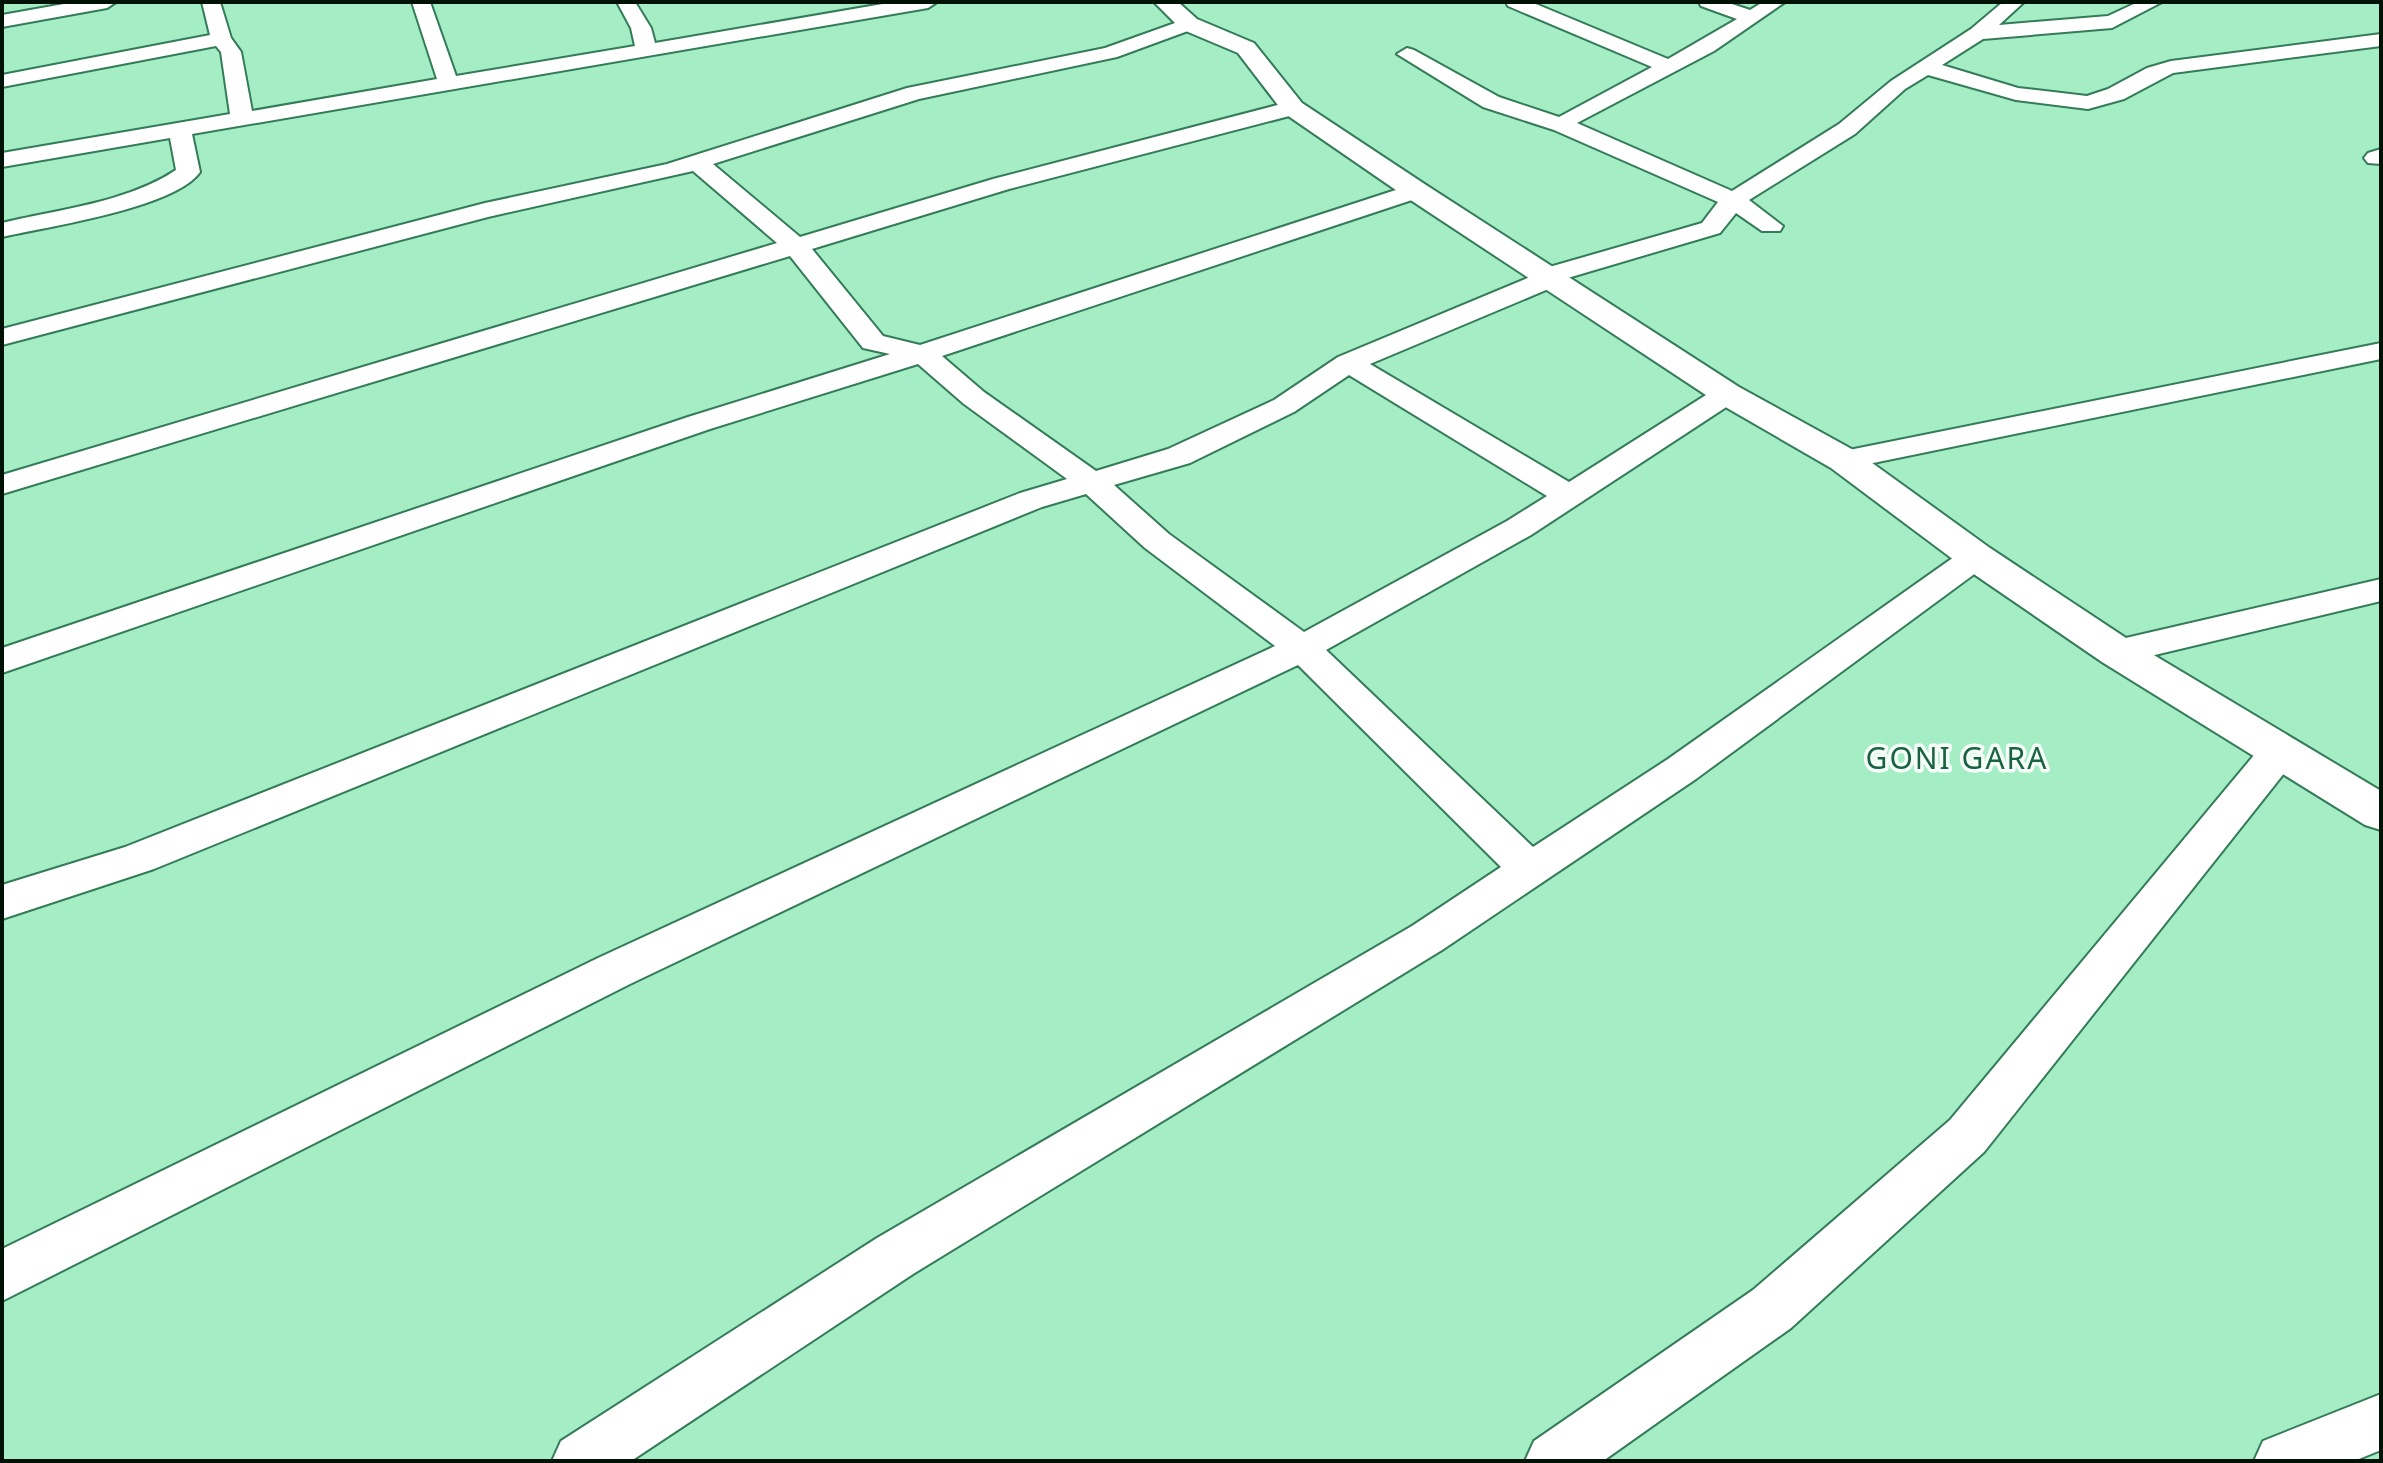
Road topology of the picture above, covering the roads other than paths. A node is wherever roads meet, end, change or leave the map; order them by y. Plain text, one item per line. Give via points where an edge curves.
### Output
1 (107, 2) edge
2 (211, 2) edge
3 (421, 2) edge
4 (626, 2) edge
5 (928, 2) edge
6 (1515, 2) edge
7 (1708, 2) edge
8 (1776, 2) edge
9 (2015, 2) edge
10 (2153, 2) edge
11 (848, 8) edge
12 (1177, 13) edge
13 (1753, 18) junction
14 (2, 21) edge
15 (641, 28) junction
16 (1978, 33) junction
17 (221, 39) junction
18 (716, 40) junction
19 (2381, 40) edge
20 (647, 52) junction
21 (1407, 54) dead end
22 (1671, 67) junction
23 (1925, 67) junction
24 (2, 81) edge
25 (449, 85) junction
26 (1898, 85) junction
27 (2016, 94) junction
28 (1293, 108) junction
29 (242, 119) junction
30 (1562, 125) junction
31 (180, 130) junction
32 (2, 160) edge
33 (696, 162) junction
34 (1416, 191) junction
35 (1733, 200) junction
36 (1771, 226) dead end
37 (2, 230) edge
38 (796, 246) junction
39 (1549, 278) junction
40 (2, 337) edge
41 (2381, 351) edge
42 (923, 354) junction
43 (872, 356) junction
44 (1348, 363) junction
45 (1727, 394) junction
46 (1844, 460) junction
47 (1091, 482) junction
48 (2, 485) edge
49 (1569, 495) junction
50 (1976, 557) junction
51 (2381, 590) edge
52 (1302, 648) junction
53 (2117, 652) junction
54 (2, 661) edge
55 (2279, 752) junction
56 (2381, 813) edge
57 (1530, 870) junction
58 (2, 902) edge
59 (2, 1276) edge
60 (2381, 1422) edge
61 (581, 1461) edge
62 (1554, 1461) edge
63 (2283, 1461) edge

1 - 14 street
2 - 17 street
3 - 25 street
4 - 15 street
5 - 11 street
6 - 22 street
7 - 13 street
8 - 13 street
9 - 16 street
10 - 16 street via 2112,22
11 - 18 street
12 - 28 street via 1246,48
12 - 33 street via 1110,53 915,93
13 - 22 street
15 - 18 street
15 - 20 street
16 - 23 street
17 - 24 street
17 - 29 street via 231,52
18 - 20 street
19 - 27 street via 2171,67 2095,102
20 - 25 street
21 - 30 street via 1491,102
22 - 30 street
23 - 26 street
23 - 27 street
25 - 29 street
26 - 27 street via 1962,96
26 - 35 street via 1847,129
28 - 34 street
28 - 38 street via 1001,184
29 - 31 street
30 - 35 street
31 - 32 street
31 - 37 street via 188,172 175,184
33 - 38 street
33 - 40 street via 632,181 485,210
34 - 39 street
34 - 42 street
35 - 36 street
35 - 39 street via 1711,228
38 - 43 street
38 - 48 street
39 - 44 street
39 - 45 street
41 - 46 street
42 - 43 street
42 - 47 street via 974,398
43 - 54 street via 699,423
44 - 47 street via 1284,406 1179,456
44 - 49 street
45 - 46 street
45 - 49 street
46 - 50 street
47 - 52 street via 1157,541
47 - 58 street via 893,553 139,858
49 - 52 street
50 - 53 street
50 - 57 street via 1682,769
51 - 53 street
52 - 57 street
52 - 59 street via 614,971
53 - 55 street
55 - 56 street
55 - 62 street via 1967,1136 1772,1309
57 - 61 street via 1427,938 895,1256
60 - 63 street

